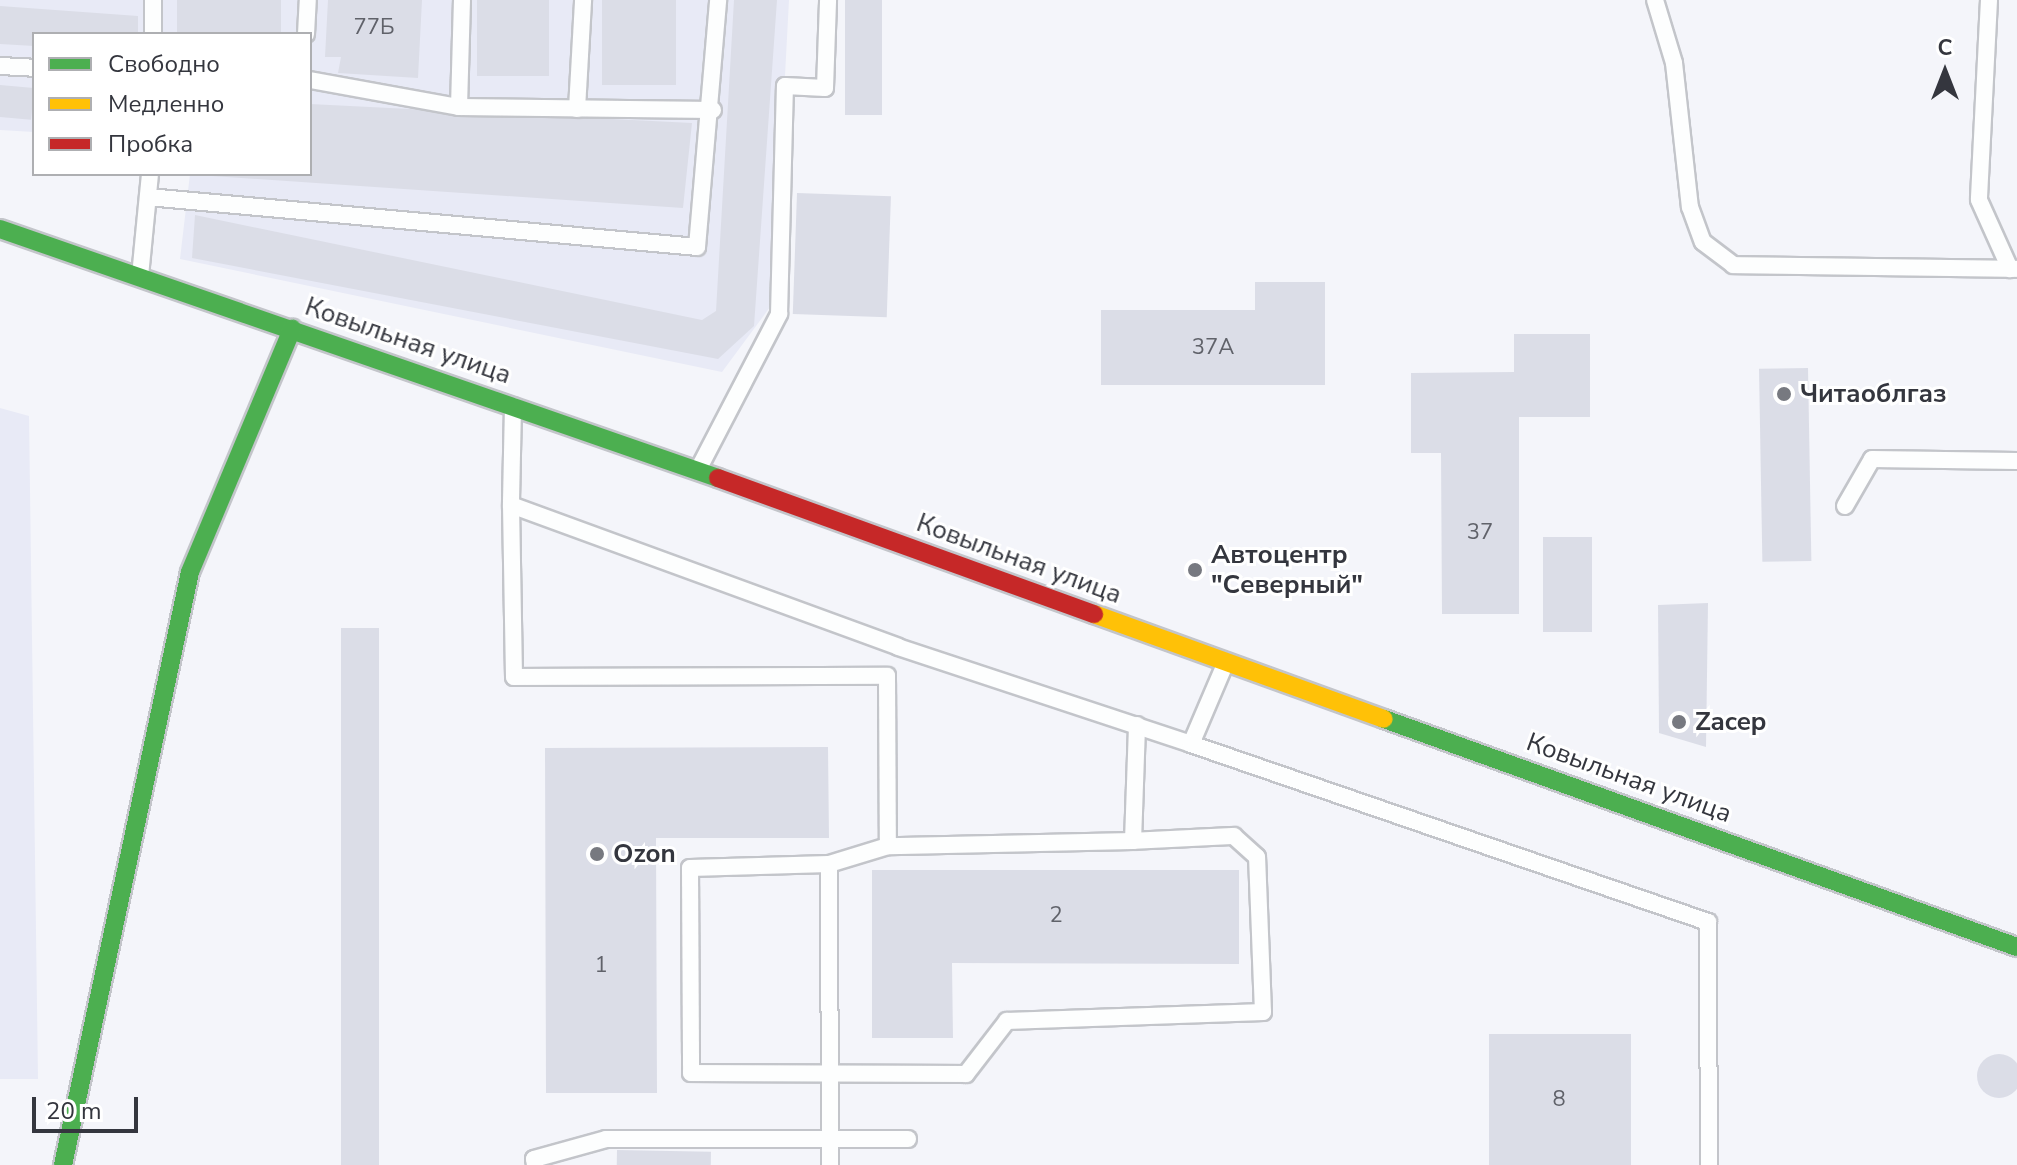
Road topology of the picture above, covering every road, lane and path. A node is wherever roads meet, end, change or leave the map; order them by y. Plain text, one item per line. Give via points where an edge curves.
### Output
1 (153, 0) edge
2 (308, 0) edge
3 (462, 0) edge
4 (583, 0) edge
5 (718, 0) edge
6 (828, 0) edge
7 (1655, 0) edge
8 (1989, 0) edge
9 (153, 32) edge
10 (306, 32) edge
11 (0, 66) edge
12 (32, 68) edge
13 (312, 80) edge
14 (459, 107) junction
15 (577, 109) junction
16 (713, 110) junction
17 (150, 176) edge
18 (148, 197) junction
19 (0, 229) edge
20 (2013, 269) edge
21 (140, 277) junction
22 (292, 329) junction
23 (513, 404) junction
24 (2017, 461) edge
25 (698, 471) junction
26 (511, 505) junction
27 (1845, 506) dead end
28 (898, 647) junction
29 (1226, 661) junction
30 (887, 676) junction
31 (1137, 725) junction
32 (1191, 744) junction
33 (1133, 841) junction
34 (888, 846) junction
35 (829, 864) junction
36 (2017, 947) edge
37 (833, 1074) junction
38 (831, 1137) junction
39 (908, 1139) dead end
40 (63, 1165) edge
41 (535, 1165) edge
42 (830, 1165) edge
43 (1709, 1165) edge

1 - 9 lane
2 - 10 lane
3 - 14 lane
4 - 15 lane
5 - 16 lane
6 - 25 lane via 825,88 785,86 779,314
7 - 20 lane via 1674,63 1690,207 1703,242 1733,265
8 - 20 lane via 1979,200
11 - 12 lane
13 - 14 lane
14 - 15 lane
15 - 16 lane
16 - 18 lane via 697,247
17 - 18 lane
18 - 21 lane
19 - 21 main road, Ковыльная улица
21 - 22 main road, Ковыльная улица
22 - 23 main road, Ковыльная улица
22 - 40 main road via 265,405 233,458 190,572
23 - 25 main road, Ковыльная улица
23 - 26 lane
24 - 27 lane via 1872,459
25 - 29 main road, Ковыльная улица
26 - 28 lane
26 - 30 lane via 514,677
28 - 30 lane
28 - 31 lane
29 - 32 lane
29 - 36 main road, Ковыльная улица
30 - 34 lane
31 - 32 lane
31 - 33 lane
32 - 43 lane via 1708,922
33 - 34 lane
33 - 37 lane via 1234,836 1257,857 1263,1012 1007,1021 966,1074
34 - 35 lane
35 - 37 lane
35 - 37 lane via 690,868 691,1073
37 - 38 lane
38 - 39 lane
38 - 41 lane via 606,1139 534,1159
38 - 42 lane

